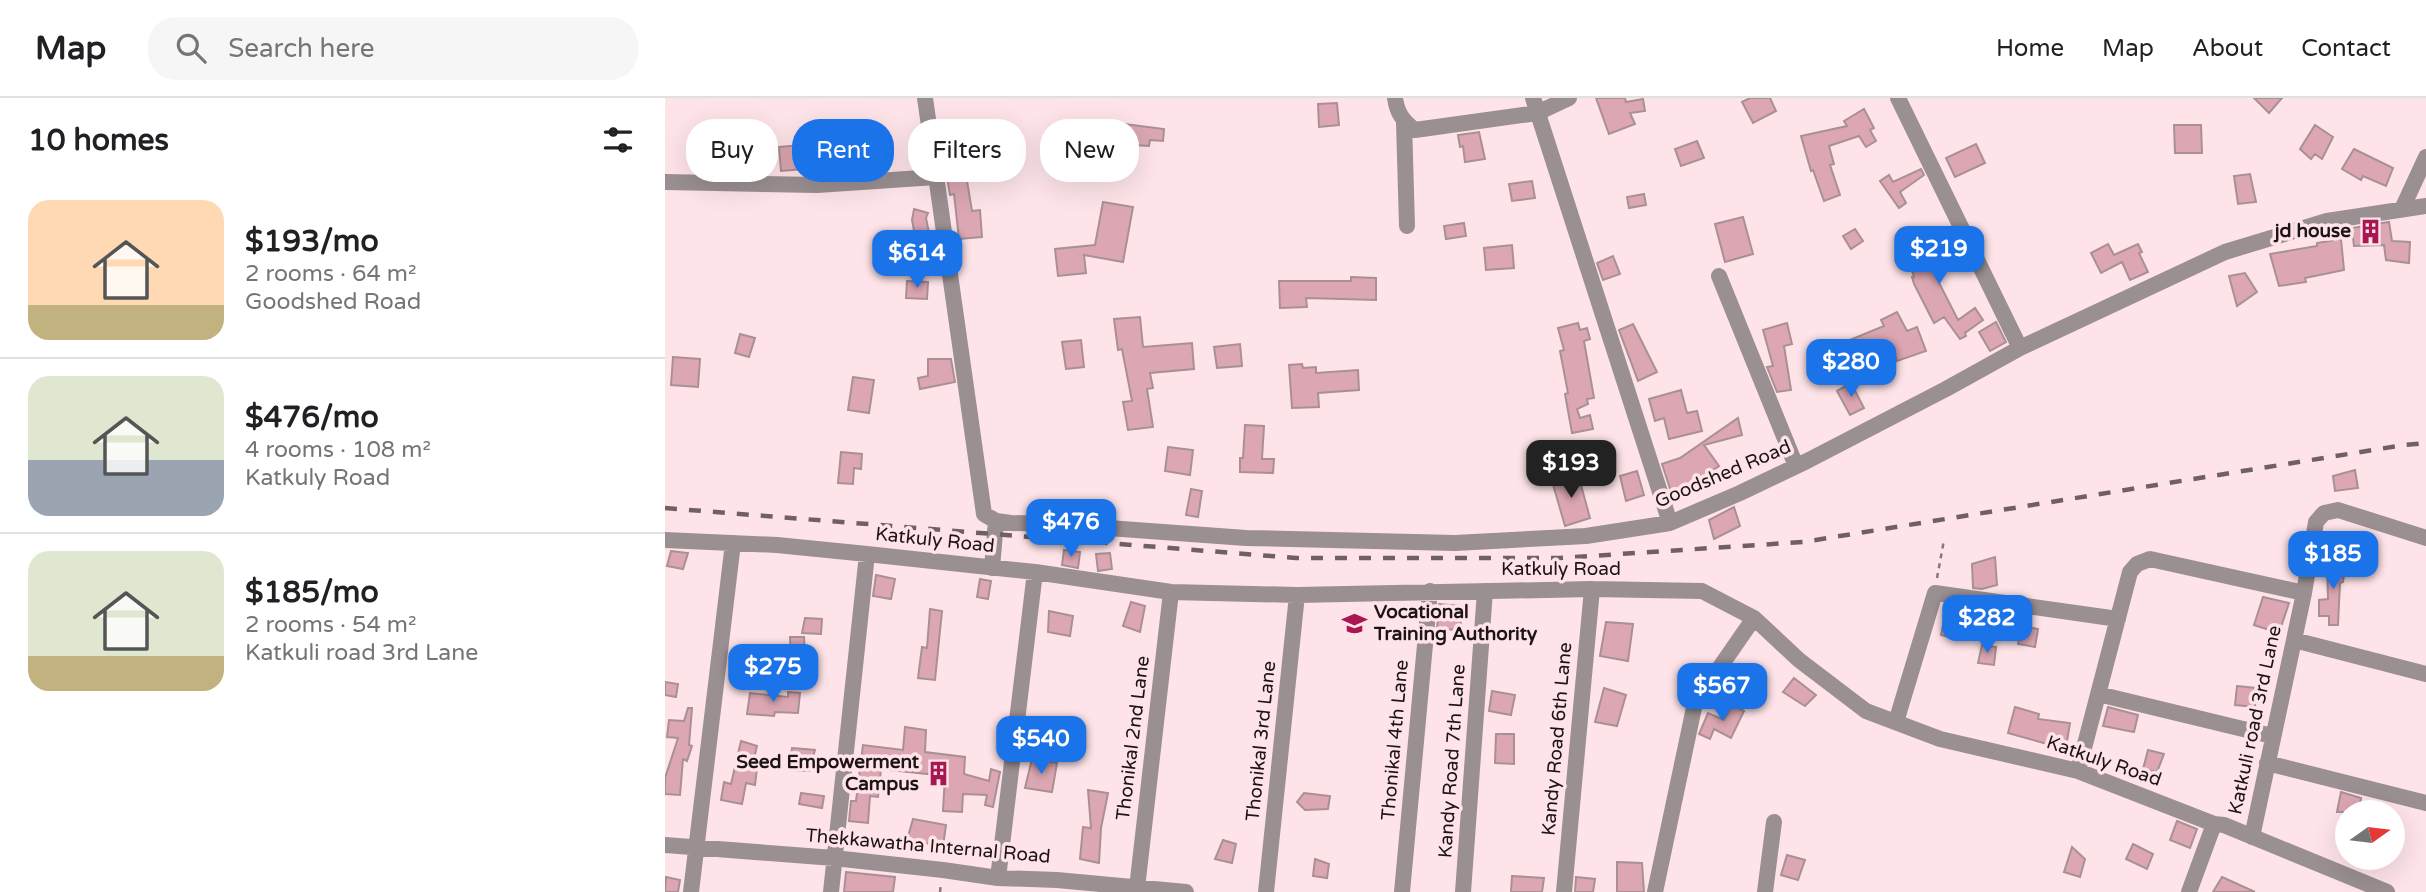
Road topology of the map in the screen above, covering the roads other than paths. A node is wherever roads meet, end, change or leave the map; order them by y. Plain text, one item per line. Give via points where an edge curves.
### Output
1 (925, 98) edge
2 (1395, 98) edge
3 (1569, 98) edge
4 (1898, 98) edge
5 (1535, 106) edge
6 (928, 119) edge
7 (1404, 121) junction
8 (2426, 157) edge
9 (908, 179) edge
10 (665, 182) edge
11 (937, 182) edge
12 (2426, 206) edge
13 (2402, 209) junction
14 (1407, 226) dead end
15 (1720, 276) dead end
16 (2020, 348) junction
17 (1797, 466) junction
18 (990, 518) junction
19 (1669, 523) junction
20 (2426, 538) edge
21 (665, 540) edge
22 (733, 543) junction
23 (867, 554) junction
24 (992, 568) junction
25 (1035, 572) junction
26 (1592, 589) junction
27 (1430, 591) junction
28 (1485, 591) junction
29 (1171, 592) junction
30 (2304, 593) junction
31 (1297, 595) junction
32 (1754, 618) junction
33 (2118, 619) junction
34 (2294, 640) junction
35 (2426, 674) edge
36 (2098, 694) junction
37 (1896, 722) junction
38 (2272, 736) junction
39 (2267, 763) junction
40 (2078, 771) junction
41 (2426, 803) edge
42 (1774, 822) dead end
43 (2214, 824) junction
44 (2252, 836) junction
45 (665, 845) edge
46 (697, 848) junction
47 (834, 858) junction
48 (998, 878) junction
49 (1056, 886) edge
50 (1137, 888) junction
51 (691, 892) edge
52 (831, 892) edge
53 (1186, 892) edge
54 (1266, 892) edge
55 (1402, 892) edge
56 (1463, 892) edge
57 (1564, 892) edge
58 (1655, 892) edge
59 (1765, 892) edge
60 (2189, 892) edge
61 (2387, 892) edge

1 - 6 street
2 - 7 street
3 - 5 street
4 - 16 street
5 - 7 street via 1415,130
5 - 19 street
7 - 14 street
8 - 13 street
9 - 10 street via 817,185
11 - 18 street
12 - 13 street, Goodshed Road
13 - 16 street, Goodshed Road via 2327,221 2225,251
15 - 17 street
16 - 17 street, Goodshed Road
17 - 19 street, Goodshed Road
18 - 19 street, Goodshed Road via 1246,538 1455,543 1586,536
18 - 24 street
20 - 30 street, Katkuli road 3rd Lane via 2338,510 2324,513 2316,522
21 - 22 street, Katkuly Road
22 - 23 street, Katkuly Road
22 - 46 street
23 - 24 street, Katkuly Road
23 - 47 street
24 - 25 street, Katkuly Road
25 - 29 street, Katkuly Road
25 - 48 street
26 - 28 street, Katkuly Road
26 - 32 street, Katkuly Road via 1702,591
26 - 57 street, Kandy Road 6th Lane
27 - 28 street, Katkuly Road
27 - 31 street, Katkuly Road
27 - 55 street, Thonikal 4th Lane
28 - 56 street, Kandy Road 7th Lane
29 - 31 street, Katkuly Road
29 - 50 street, Thonikal 2nd Lane
30 - 33 street via 2150,559 2130,572
30 - 34 street, Katkuli road 3rd Lane
31 - 54 street, Thonikal 3rd Lane
32 - 37 street, Katkuly Road via 1799,660 1866,711
32 - 58 street via 1695,703
33 - 36 street
33 - 37 street via 1935,593
34 - 35 street
34 - 38 street, Katkuli road 3rd Lane
36 - 38 street
36 - 40 street
37 - 40 street, Katkuly Road via 1940,739
38 - 39 street, Katkuli road 3rd Lane
39 - 41 street
39 - 44 street, Katkuli road 3rd Lane
40 - 43 street, Katkuly Road
42 - 59 street
43 - 44 street, Katkuly Road
43 - 60 street
44 - 61 street, Katkuly Road
45 - 46 street, Thekkawatha Internal Road
46 - 47 street, Thekkawatha Internal Road
46 - 51 street
47 - 48 street, Thekkawatha Internal Road
47 - 52 street
48 - 49 street, Thekkawatha Internal Road
49 - 50 street, Thekkawatha Internal Road
50 - 53 street, Thekkawatha Internal Road

